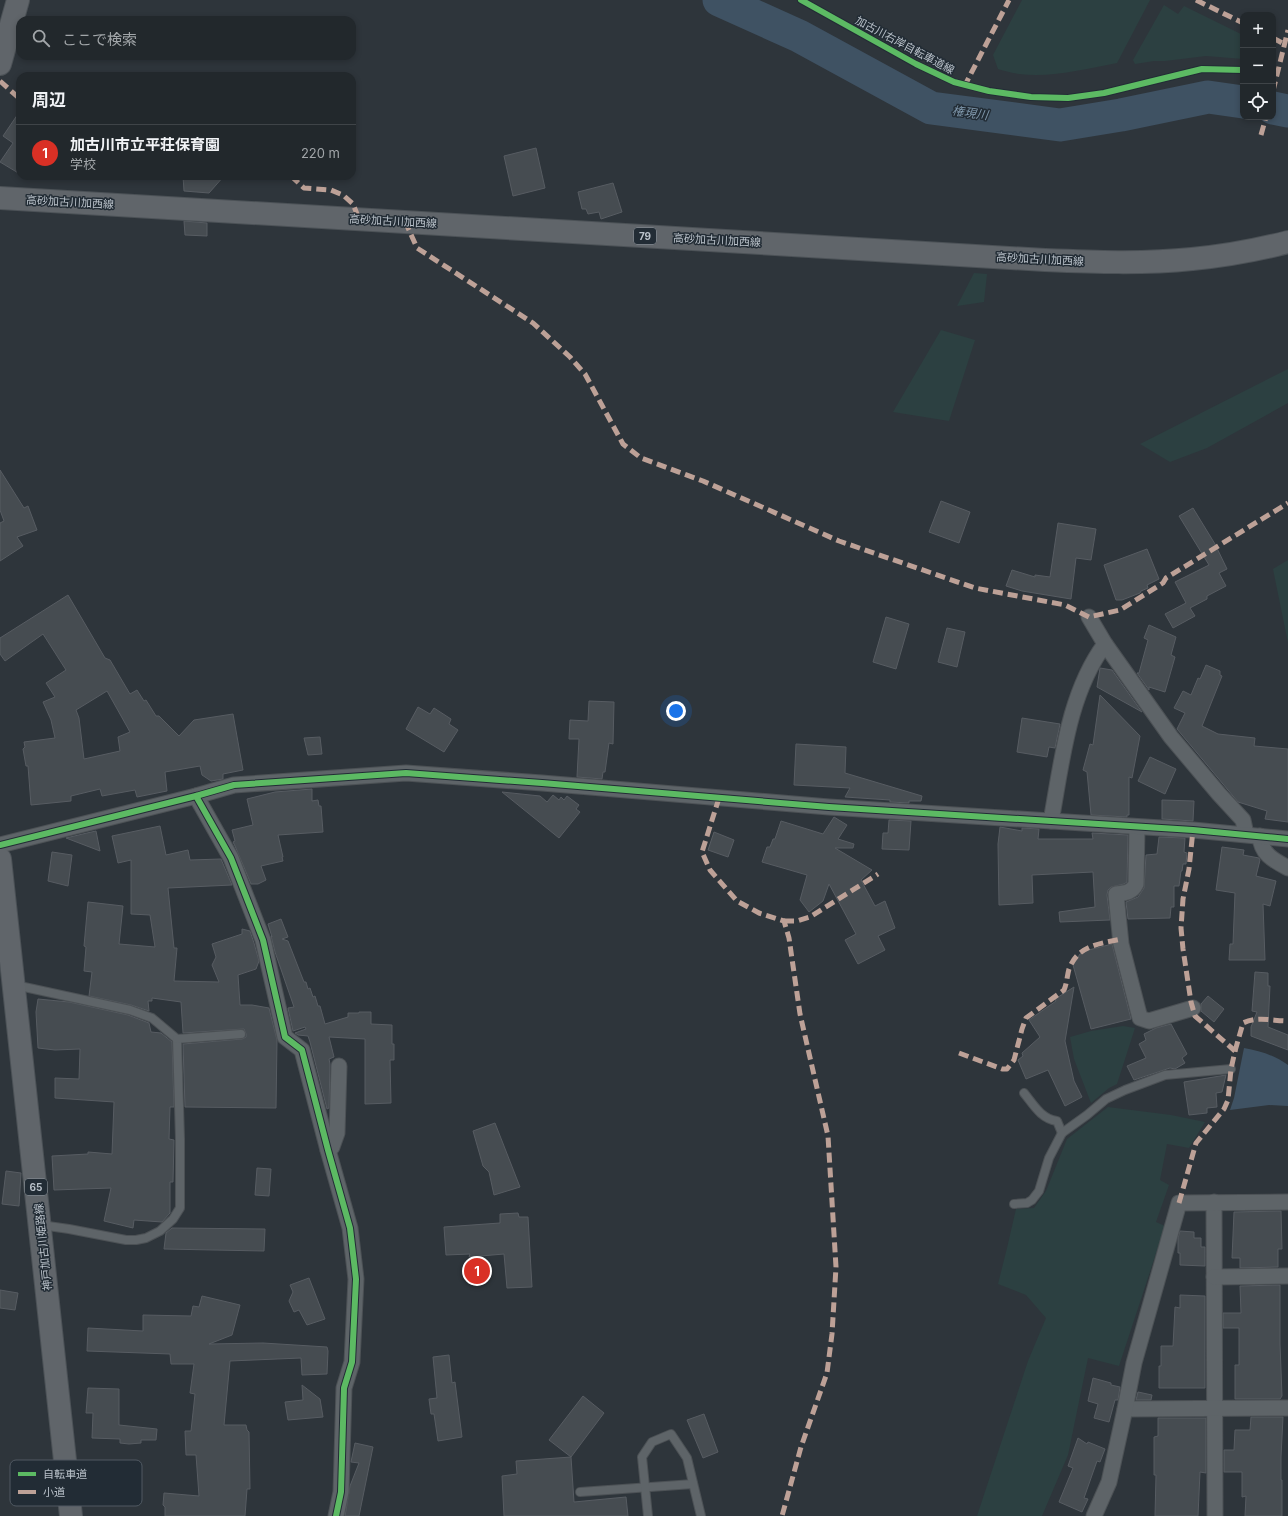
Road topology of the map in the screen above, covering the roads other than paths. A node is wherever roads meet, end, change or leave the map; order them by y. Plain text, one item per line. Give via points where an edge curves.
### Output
1 (18, 0) edge
2 (0, 64) edge
3 (0, 198) edge
4 (1288, 242) edge
5 (1089, 617) dead end
6 (1105, 644) junction
7 (196, 796) junction
8 (1051, 821) junction
9 (1136, 827) junction
10 (1253, 835) junction
11 (1288, 839) edge
12 (0, 845) edge
13 (0, 859) edge
14 (1288, 868) edge
15 (14, 984) junction
16 (1193, 1008) dead end
17 (241, 1034) dead end
18 (177, 1039) junction
19 (339, 1066) dead end
20 (1231, 1068) dead end
21 (1024, 1093) dead end
22 (1062, 1133) junction
23 (328, 1150) junction
24 (1214, 1202) junction
25 (1288, 1202) edge
26 (1014, 1204) dead end
27 (40, 1225) junction
28 (1288, 1276) edge
29 (1214, 1277) junction
30 (1215, 1408) junction
31 (1288, 1408) edge
32 (1125, 1409) junction
33 (65, 1460) edge
34 (693, 1484) junction
35 (645, 1488) junction
36 (580, 1492) dead end
37 (70, 1506) edge
38 (71, 1516) edge
39 (336, 1516) edge
40 (648, 1516) edge
41 (701, 1516) edge
42 (1094, 1516) edge
43 (1215, 1516) edge

1 - 2 main road
3 - 4 main road, 高砂加古川加西線 / 79 via 1045,260 1117,262 1192,259
5 - 6 street
6 - 8 street via 1094,660 1069,726
6 - 10 street via 1188,759 1243,820
7 - 8 street via 234,785 406,773 829,807
7 - 12 street
7 - 23 street via 231,858 263,940 285,1037 302,1050
8 - 9 street
9 - 10 street
9 - 16 street via 1136,884 1129,892 1116,894 1121,944 1140,1018 1148,1021
10 - 11 street
10 - 14 street via 1265,853
13 - 15 main road, 神戸加古川姫路線 / 65
15 - 18 lane via 130,1010 152,1018
15 - 27 main road, 神戸加古川姫路線 / 65
17 - 18 lane
18 - 27 lane via 180,1208 173,1219 160,1231 136,1240
19 - 23 street via 337,1133 332,1147
20 - 22 lane via 1165,1075 1125,1090 1106,1099
21 - 22 lane via 1041,1114 1057,1121
22 - 26 lane via 1049,1158 1039,1190 1027,1203
23 - 39 street via 350,1228 356,1279 352,1362 344,1388 340,1492
24 - 25 street
24 - 29 street
24 - 32 street via 1179,1203 1134,1363
27 - 33 main road, 神戸加古川姫路線 / 65
28 - 29 street
29 - 30 street
30 - 31 street
30 - 32 street
30 - 43 street
32 - 42 street via 1109,1482
34 - 35 lane
34 - 35 lane via 687,1458 671,1434 652,1442 642,1457
34 - 41 lane
35 - 36 lane
35 - 40 lane
37 - 38 main road, 神戸加古川姫路線 / 65

